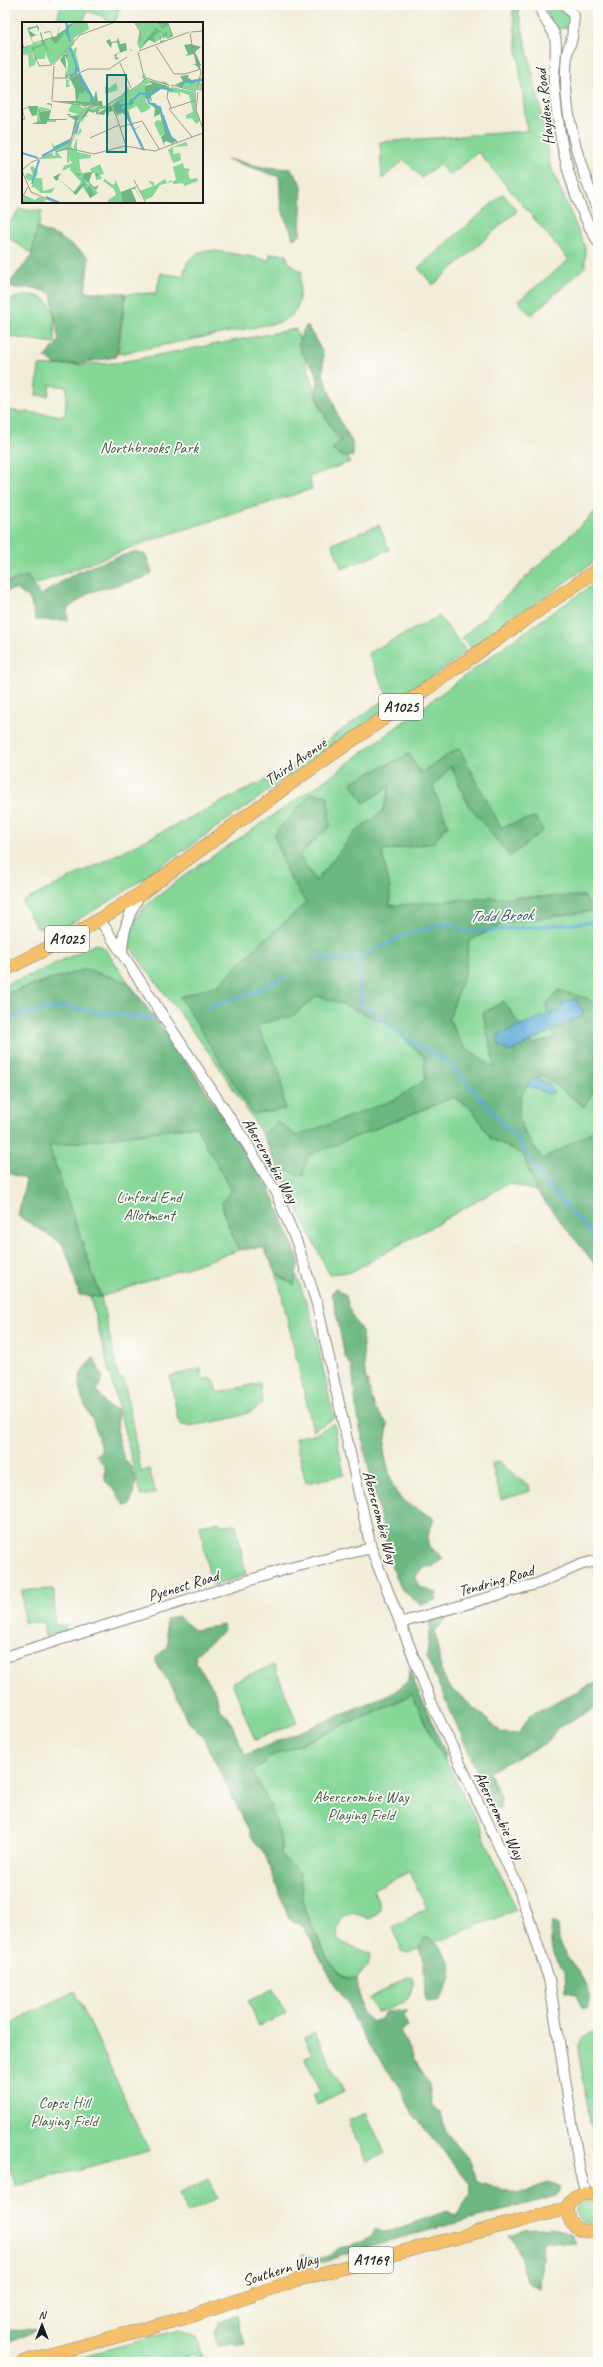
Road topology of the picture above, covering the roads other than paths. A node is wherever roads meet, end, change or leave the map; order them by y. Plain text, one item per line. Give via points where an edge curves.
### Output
1 (538, 5) edge
2 (566, 5) edge
3 (572, 32) junction
4 (554, 34) junction
5 (598, 211) edge
6 (598, 242) edge
7 (598, 569) edge
8 (140, 894) junction
9 (100, 920) junction
10 (122, 951) junction
11 (5, 970) edge
12 (371, 1548) junction
13 (598, 1560) edge
14 (400, 1623) junction
15 (5, 1657) edge
16 (580, 2195) junction
17 (598, 2198) edge
18 (568, 2208) junction
19 (550, 2214) junction
20 (598, 2226) edge
21 (575, 2227) junction
22 (22, 2362) edge

1 - 4 street via 542,18
2 - 3 street, Haydens Road via 574,16
3 - 4 street via 564,35
3 - 5 street, Haydens Road via 565,83 570,122 586,182
4 - 6 street, Haydens Road via 558,126 572,185
7 - 8 main road, Third Avenue / A1025 via 294,781
8 - 9 main road, Third Avenue / A1025
8 - 10 street via 123,930
9 - 10 street, Abercrombie Way
9 - 11 main road, Third Avenue / A1025
10 - 12 street, Abercrombie Way via 254,1156 276,1193 297,1243 317,1304
12 - 14 street, Abercrombie Way
12 - 15 street, Pyenest Road via 280,1571
13 - 14 street, Tendring Road via 539,1583
14 - 16 street, Abercrombie Way via 432,1704 519,1889 543,1958 549,1979 580,2172
16 - 17 main road
16 - 18 main road
18 - 19 main road, Southern Way / A1169
18 - 21 main road via 569,2219
19 - 21 main road
19 - 22 main road, Southern Way / A1169 via 297,2280 195,2315
20 - 21 main road via 588,2231

